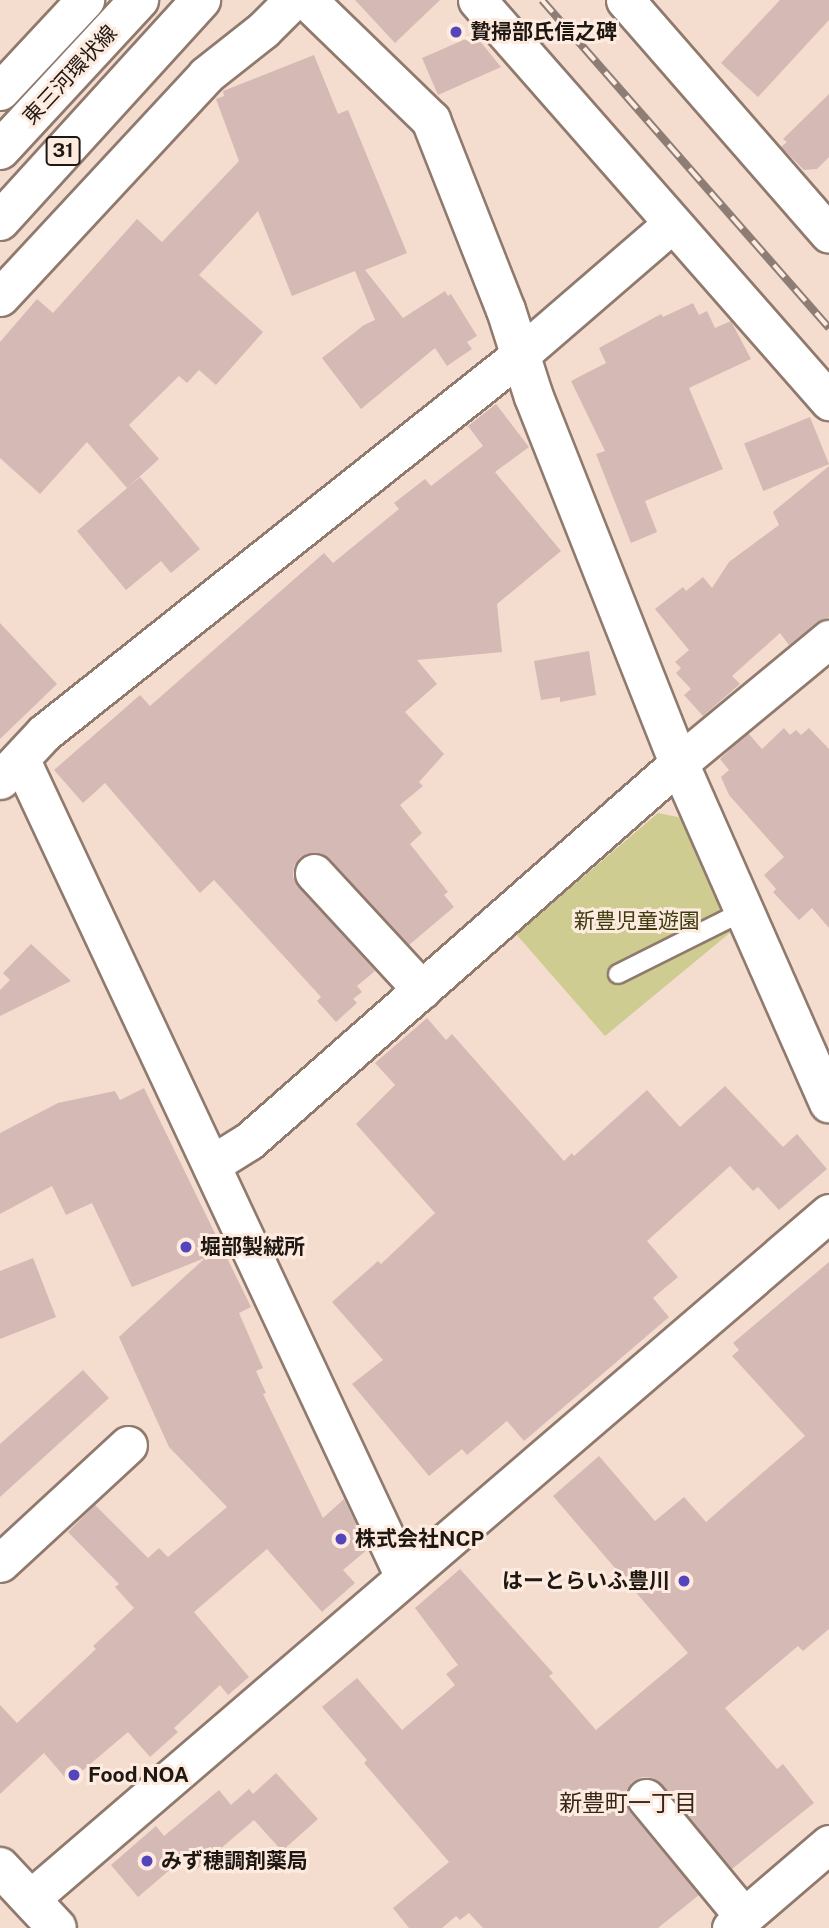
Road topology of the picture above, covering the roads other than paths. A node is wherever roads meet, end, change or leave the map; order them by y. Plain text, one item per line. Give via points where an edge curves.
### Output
1 (85, 0) edge
2 (139, 0) edge
3 (201, 0) edge
4 (293, 0) edge
5 (307, 0) edge
6 (477, 0) edge
7 (625, 0) edge
8 (0, 91) edge
9 (0, 150) edge
10 (822, 210) edge
11 (0, 221) edge
12 (672, 224) junction
13 (0, 297) edge
14 (520, 355) junction
15 (829, 401) edge
16 (829, 639) edge
17 (679, 763) junction
18 (10, 770) edge
19 (314, 873) dead end
20 (744, 911) junction
21 (618, 974) dead end
22 (422, 990) junction
23 (829, 1103) edge
24 (212, 1164) junction
25 (829, 1213) edge
26 (128, 1444) dead end
27 (0, 1563) edge
28 (404, 1577) junction
29 (646, 1798) dead end
30 (829, 1844) edge
31 (0, 1867) edge
32 (30, 1899) junction
33 (737, 1922) edge
34 (57, 1928) edge

1 - 8 street
2 - 9 street, 東三河環状線 / 31
3 - 11 street, 31
4 - 13 street via 206,75
5 - 14 street via 430,120
6 - 12 street
7 - 10 street
12 - 14 street
12 - 15 street
14 - 17 street
14 - 18 street via 44,733
16 - 17 street
17 - 20 street
17 - 22 street
18 - 24 street
19 - 22 street
20 - 21 lane
20 - 23 street
22 - 24 street via 249,1140
24 - 28 street
25 - 28 street
26 - 27 street
28 - 32 street
29 - 33 street
30 - 33 street
31 - 32 street
32 - 34 street

